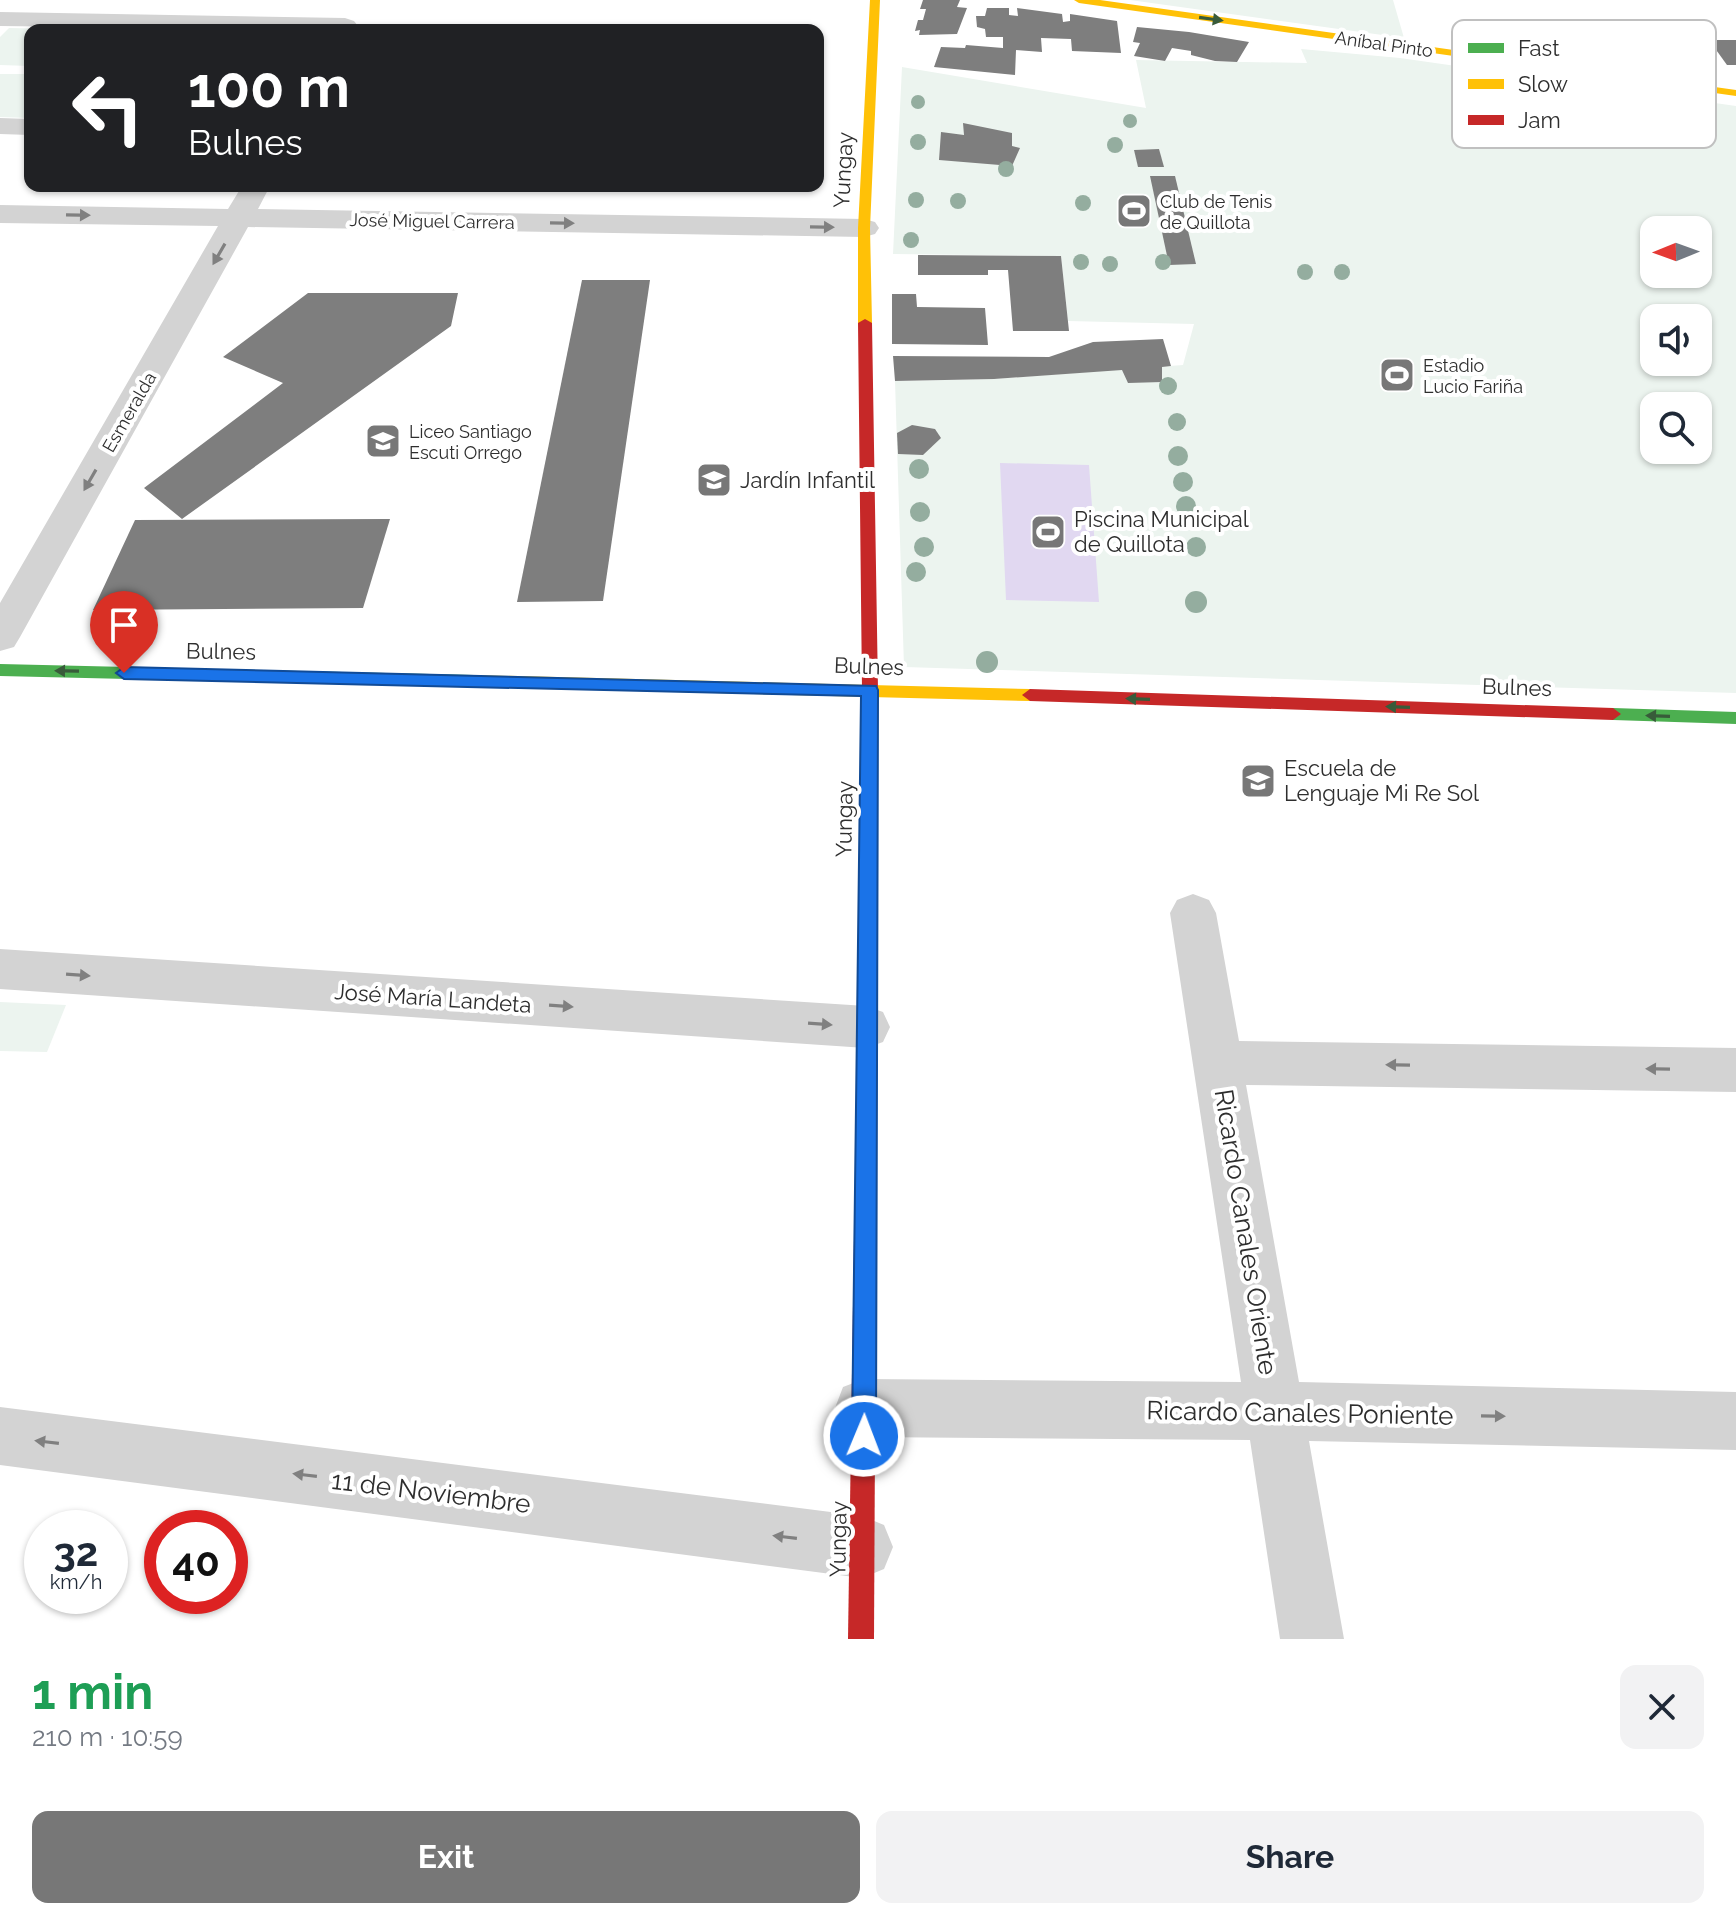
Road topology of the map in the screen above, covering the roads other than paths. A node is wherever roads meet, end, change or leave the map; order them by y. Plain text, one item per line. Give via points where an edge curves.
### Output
1 (359, 0) edge
2 (875, 0) edge
3 (1079, 0) edge
4 (0, 19) edge
5 (191, 24) edge
6 (346, 24) edge
7 (1452, 53) edge
8 (1716, 90) edge
9 (1736, 93) edge
10 (0, 126) edge
11 (24, 127) edge
12 (253, 192) edge
13 (0, 214) edge
14 (240, 218) junction
15 (864, 228) junction
16 (0, 637) edge
17 (0, 670) edge
18 (870, 690) junction
19 (1736, 718) edge
20 (1193, 913) dead end
21 (0, 969) edge
22 (866, 1027) junction
23 (1218, 1063) junction
24 (1736, 1070) edge
25 (864, 1408) junction
26 (1275, 1411) junction
27 (1736, 1421) edge
28 (0, 1436) edge
29 (862, 1547) junction
30 (861, 1639) edge
31 (1312, 1639) edge

1 - 6 street
2 - 15 street, Yungay
3 -> 7 street, Aníbal Pinto
4 - 5 street
8 -> 9 street, Aníbal Pinto
10 - 11 street
12 - 14 street, Esmeralda
13 -> 14 street, José Miguel Carrera
14 -> 15 street, José Miguel Carrera
14 -> 16 street, Esmeralda
15 - 18 street, Yungay
18 -> 17 street, Bulnes
19 -> 18 street, Bulnes
18 - 22 street, Yungay
20 - 23 street, Ricardo Canales Oriente
21 -> 22 street, José María Landeta
22 - 25 street, Yungay
24 -> 23 street, Ricardo Canales Oriente
23 - 26 street, Ricardo Canales Oriente
25 - 26 street, Ricardo Canales Poniente
25 - 29 street, Yungay
26 -> 27 street, Ricardo Canales Poniente
26 - 31 street, Ricardo Canales Oriente
29 -> 28 street, 11 de Noviembre
29 - 30 street, Yungay

